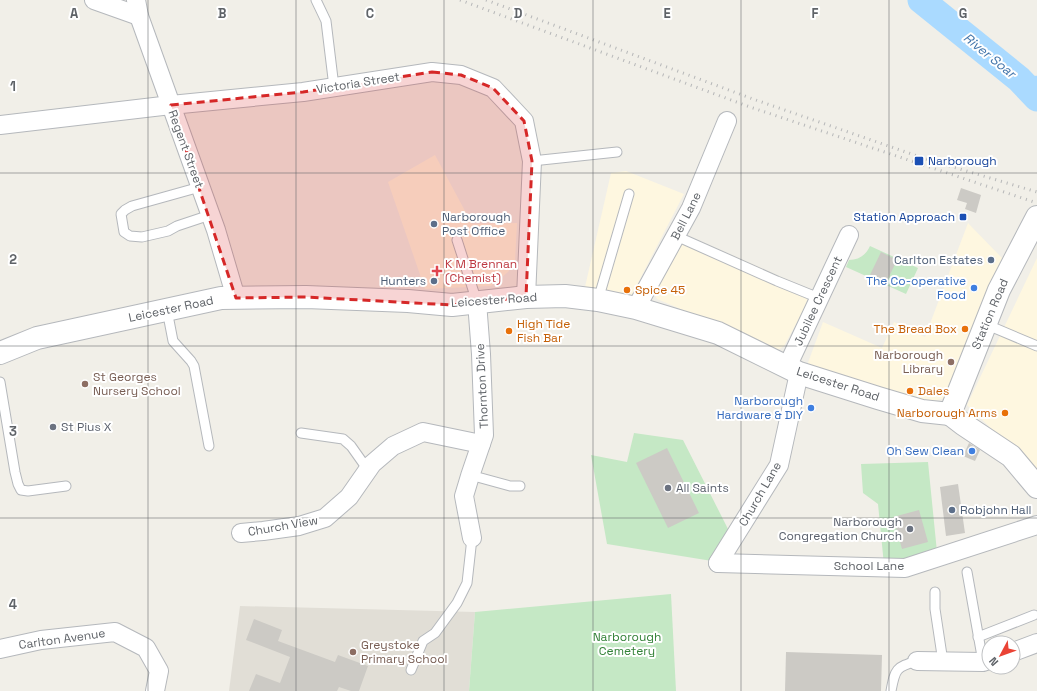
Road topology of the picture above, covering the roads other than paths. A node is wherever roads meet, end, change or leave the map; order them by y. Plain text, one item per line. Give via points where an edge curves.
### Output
1 (94, 0) edge
2 (316, 0) edge
3 (137, 8) edge
4 (334, 87) junction
5 (170, 105) junction
6 (727, 121) dead end
7 (0, 125) edge
8 (617, 152) dead end
9 (532, 161) junction
10 (200, 187) junction
11 (629, 194) dead end
12 (210, 215) junction
13 (1037, 217) edge
14 (849, 235) dead end
15 (676, 236) junction
16 (457, 240) dead end
17 (526, 297) junction
18 (236, 298) junction
19 (819, 298) junction
20 (598, 300) junction
21 (476, 302) junction
22 (636, 308) junction
23 (167, 310) junction
24 (985, 324) junction
25 (1037, 346) edge
26 (0, 353) edge
27 (793, 370) junction
28 (0, 382) edge
29 (950, 414) junction
30 (301, 432) dead end
31 (481, 444) junction
32 (209, 446) dead end
33 (368, 470) junction
34 (470, 474) junction
35 (66, 486) dead end
36 (520, 486) dead end
37 (1037, 487) edge
38 (1037, 525) edge
39 (241, 533) dead end
40 (472, 538) joint
41 (718, 563) joint
42 (967, 572) dead end
43 (935, 592) dead end
44 (1034, 615) dead end
45 (978, 637) junction
46 (1037, 643) edge
47 (981, 646) edge
48 (0, 649) edge
49 (1021, 649) edge
50 (917, 661) joint
51 (981, 661) edge
52 (943, 662) junction
53 (411, 670) dead end
54 (155, 691) edge
55 (891, 691) edge

1 - 3 street
2 - 4 lane via 326,21
3 - 5 street, Regent Street
4 - 5 street, Victoria Street
4 - 9 street, Victoria Street via 432,72 461,75 493,88 524,121
5 - 7 street, Victoria Street
5 - 10 street, Regent Street
6 - 15 street, Bell Lane via 691,208
8 - 9 lane
9 - 17 street, Victoria Street
10 - 12 street, Regent Street
10 - 12 lane via 125,210 121,214 124,232 142,238
11 - 20 lane
12 - 18 street, Regent Street
13 - 24 street, Station Road via 999,290
14 - 19 street, Jubilee Crescent
15 - 19 lane
15 - 22 street, Bell Lane
16 - 21 lane
17 - 20 street, Leicester Road via 565,296
17 - 21 street, Leicester Road
18 - 21 street, Leicester Road via 306,297 452,305
18 - 23 street, Leicester Road via 221,298
19 - 27 street, Jubilee Crescent
20 - 22 street, Leicester Road
21 - 31 street, Thornton Drive via 484,410 484,435
22 - 27 street, Leicester Road via 718,333
23 - 26 street, Leicester Road via 37,338
23 - 32 lane via 172,341 194,366
24 - 25 lane
24 - 29 street, Station Road
27 - 29 street, Leicester Road via 864,394 922,410
27 - 41 street, Church Lane via 779,465
28 - 35 lane via 15,472 21,490
29 - 37 street via 1011,456
30 - 33 lane via 343,439
31 - 33 street, Church View via 423,432 393,446
31 - 34 street, Thornton Drive
33 - 39 street, Church View via 349,497 324,518 299,526
34 - 36 lane via 510,486
34 - 40 street, Thornton Drive via 464,496
38 - 41 street, School Lane via 905,568
40 - 53 lane via 467,583 457,603 435,633 423,641
42 - 45 lane
43 - 52 lane
44 - 45 lane
45 - 47 lane
46 - 49 street
48 - 54 street, Carlton Avenue via 41,640 115,632 146,648 159,671
50 - 52 street
50 - 55 lane via 897,670
51 - 52 street

